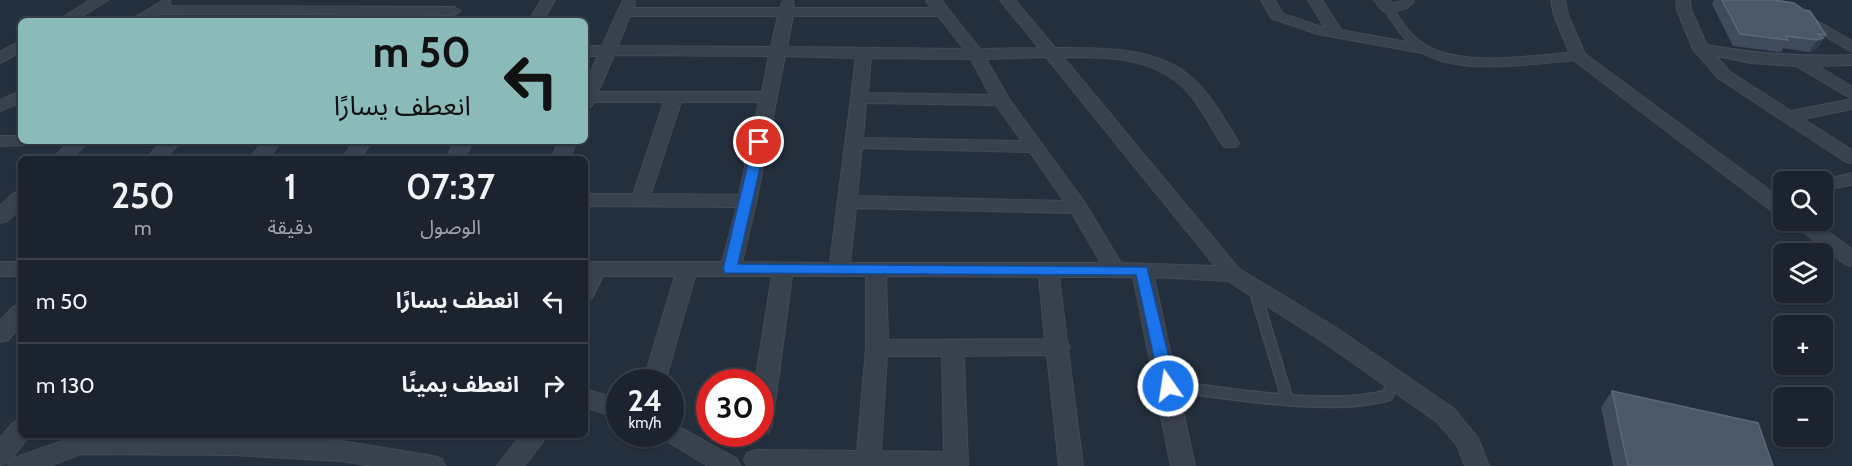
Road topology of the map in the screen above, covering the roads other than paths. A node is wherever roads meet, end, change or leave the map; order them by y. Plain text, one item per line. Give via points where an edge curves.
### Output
1 (100, 0) edge
2 (171, 0) edge
3 (548, 0) edge
4 (1007, 0) edge
5 (1268, 0) edge
6 (1315, 0) edge
7 (1410, 0) edge
8 (1558, 0) edge
9 (1683, 0) edge
10 (1770, 0) edge
11 (1385, 4) edge
12 (382, 5) edge
13 (707, 5) edge
14 (627, 6) edge
15 (938, 6) edge
16 (788, 7) edge
17 (155, 10) junction
18 (296, 10) edge
19 (454, 11) edge
20 (1277, 16) joint
21 (69, 18) edge
22 (141, 18) edge
23 (538, 18) edge
24 (1335, 33) junction
25 (1852, 47) edge
26 (14, 48) edge
27 (1423, 49) junction
28 (1701, 49) junction
29 (588, 51) edge
30 (608, 51) junction
31 (777, 51) junction
32 (864, 52) junction
33 (1050, 52) junction
34 (976, 54) junction
35 (1578, 56) junction
36 (0, 58) edge
37 (1852, 60) edge
38 (1800, 62) junction
39 (1852, 93) edge
40 (588, 96) edge
41 (18, 97) edge
42 (674, 97) junction
43 (769, 97) junction
44 (859, 98) junction
45 (588, 100) edge
46 (1001, 100) junction
47 (1852, 104) edge
48 (0, 106) edge
49 (1788, 117) junction
50 (0, 141) edge
51 (18, 141) edge
52 (1230, 142) dead end
53 (854, 143) junction
54 (77, 144) edge
55 (169, 144) edge
56 (270, 144) edge
57 (1036, 147) junction
58 (64, 156) edge
59 (158, 156) edge
60 (260, 156) edge
61 (1852, 158) edge
62 (1852, 179) edge
63 (1833, 182) edge
64 (1773, 193) edge
65 (1761, 195) junction
66 (18, 197) edge
67 (0, 198) edge
68 (18, 199) edge
69 (588, 200) edge
70 (640, 200) junction
71 (747, 201) junction
72 (847, 202) junction
73 (1773, 203) edge
74 (1078, 207) junction
75 (0, 217) edge
76 (1813, 231) edge
77 (1852, 259) edge
78 (0, 268) edge
79 (18, 269) edge
80 (591, 269) edge
81 (730, 269) junction
82 (876, 269) junction
83 (687, 270) junction
84 (839, 270) junction
85 (1048, 270) junction
86 (1114, 270) junction
87 (1142, 270) junction
88 (783, 271) junction
89 (1232, 274) junction
90 (1254, 288) junction
91 (18, 315) edge
92 (0, 334) edge
93 (1059, 347) junction
94 (877, 348) junction
95 (953, 348) junction
96 (658, 369) edge
97 (768, 369) edge
98 (1393, 379) junction
99 (1168, 386) junction
100 (1287, 398) junction
101 (588, 399) edge
102 (606, 405) edge
103 (18, 434) edge
104 (97, 438) edge
105 (533, 438) edge
106 (684, 439) edge
107 (82, 445) junction
108 (758, 447) edge
109 (0, 455) edge
110 (868, 461) junction
111 (756, 463) edge
112 (956, 464) edge
113 (25, 466) edge
114 (433, 466) edge
115 (509, 466) edge
116 (728, 466) edge
117 (1071, 466) edge
118 (1183, 466) edge
119 (1477, 466) edge

1 - 21 street
2 - 17 street
3 - 23 street
4 - 33 street
5 - 20 street
6 - 24 street
7 - 11 lane via 1404,5
8 - 35 street
9 - 28 street
10 - 25 street
11 - 27 lane
12 - 18 street
12 - 19 street
13 - 14 street
13 - 16 street
14 - 30 street
15 - 16 street
15 - 34 street
16 - 31 street
17 - 18 street
17 - 22 street
20 - 24 lane
24 - 27 lane
26 - 36 street
27 - 35 lane via 1449,59 1478,61
28 - 38 street
28 - 49 street via 1724,75
29 - 30 street
30 - 31 street
30 - 40 street
31 - 32 street
31 - 43 street
32 - 34 street
32 - 44 street
33 - 34 street
33 - 52 street via 1132,58 1164,66 1184,78 1203,99
33 - 89 street
34 - 46 street
35 - 65 street
37 - 38 street
38 - 39 street
41 - 48 street
42 - 43 street
42 - 45 street
42 - 70 street
43 - 71 street
44 - 46 street
44 - 53 street
46 - 57 street
47 - 49 street
49 - 61 street
50 - 51 street
53 - 57 street
53 - 72 street
54 - 58 street
55 - 59 street
56 - 60 street
57 - 74 street
62 - 63 street
64 - 65 street
65 - 73 street
66 - 67 street
68 - 75 street
69 - 70 street
70 - 71 street
71 - 81 street
72 - 74 street
72 - 84 street
74 - 86 street
76 - 77 street
78 - 79 street
80 - 83 street
81 - 83 street
81 - 88 street
82 - 84 street
82 - 85 street
82 - 94 street
83 - 96 street
84 - 88 street
85 - 86 street
85 - 93 street
86 - 87 street
87 - 89 street
87 - 99 street
88 - 97 street
89 - 90 street
90 - 98 street
90 - 100 lane
91 - 92 street
93 - 95 street
93 - 117 street
94 - 95 street
94 - 110 street
95 - 112 street
98 - 100 lane via 1383,399
98 - 119 street via 1461,431 1476,454
99 - 100 lane
99 - 118 street
101 - 102 street
103 - 109 street
104 - 107 street
105 - 115 street
106 - 116 street
107 - 113 street
107 - 114 street via 233,445 320,450
108 - 111 street
110 - 111 street
110 - 112 street

